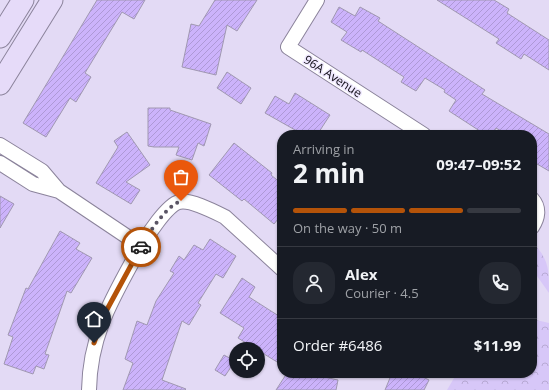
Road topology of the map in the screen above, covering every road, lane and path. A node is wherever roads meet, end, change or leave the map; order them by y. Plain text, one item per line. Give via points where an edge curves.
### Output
1 (23, 0) edge
2 (52, 0) edge
3 (317, 0) edge
4 (0, 37) edge
5 (0, 84) edge
6 (416, 130) edge
7 (0, 145) edge
8 (0, 163) edge
9 (59, 191) junction
10 (141, 246) junction
11 (277, 264) edge
12 (89, 390) edge

1 - 4 main road
2 - 5 main road
3 - 6 street, 96A Avenue via 288,47
7 - 9 street via 42,172
8 - 9 street via 33,184
9 - 10 street
10 - 11 street via 170,208 178,202 186,202 225,217
10 - 12 street via 102,321 92,355

